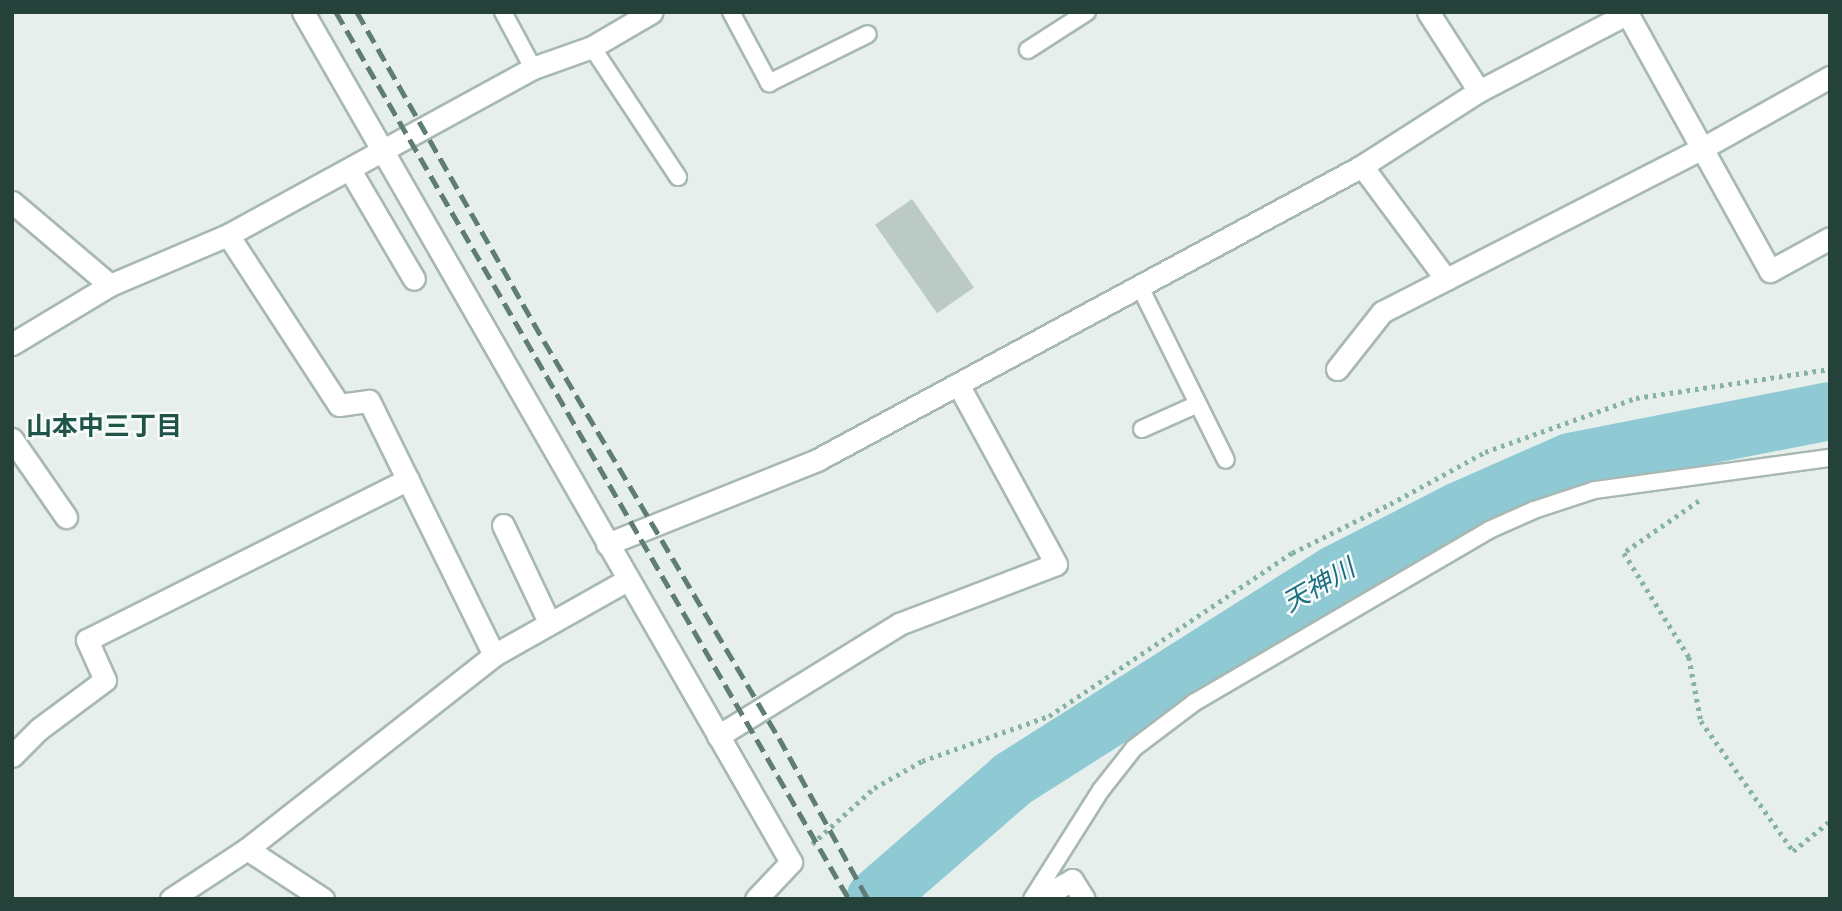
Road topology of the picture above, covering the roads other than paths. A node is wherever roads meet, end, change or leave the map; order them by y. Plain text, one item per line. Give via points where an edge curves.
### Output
1 (303, 12) edge
2 (503, 12) edge
3 (652, 12) edge
4 (731, 12) edge
5 (1087, 12) edge
6 (1428, 12) edge
7 (1628, 13) edge
8 (868, 34) dead end
9 (592, 47) junction
10 (1028, 50) dead end
11 (533, 68) junction
12 (1830, 77) edge
13 (1479, 91) junction
14 (1701, 149) junction
15 (383, 152) junction
16 (1362, 166) junction
17 (350, 170) junction
18 (678, 177) dead end
19 (12, 202) edge
20 (228, 235) junction
21 (1830, 238) edge
22 (414, 279) dead end
23 (1446, 279) junction
24 (110, 285) junction
25 (1139, 285) junction
26 (12, 344) edge
27 (1337, 369) dead end
28 (958, 384) junction
29 (1198, 404) junction
30 (1142, 429) dead end
31 (12, 439) edge
32 (1830, 458) edge
33 (1226, 460) dead end
34 (408, 480) junction
35 (66, 517) dead end
36 (503, 525) dead end
37 (607, 544) junction
38 (627, 580) junction
39 (549, 622) junction
40 (494, 655) junction
41 (718, 736) junction
42 (12, 756) edge
43 (247, 849) junction
44 (171, 899) edge
45 (323, 899) edge
46 (756, 899) edge
47 (1032, 899) edge
48 (1038, 899) edge
49 (1084, 899) edge

1 - 15 street
2 - 11 lane
3 - 9 street
4 - 8 lane via 769,83
5 - 10 lane
6 - 13 street
7 - 13 street
7 - 14 street
9 - 11 street
9 - 18 lane
11 - 15 street
12 - 14 street
13 - 16 street
14 - 21 street via 1770,271
14 - 23 street
15 - 17 street
15 - 37 street
16 - 23 street
16 - 25 street
17 - 20 street
17 - 22 street
19 - 24 street
20 - 24 street
20 - 34 street via 339,405 369,401
23 - 27 street via 1382,312
24 - 26 street
25 - 28 street
25 - 29 lane
28 - 37 street via 817,460
28 - 41 street via 1056,564 899,624
29 - 30 lane
29 - 33 lane
31 - 35 street
32 - 47 lane via 1620,485 1534,510 1489,530 1195,702 1134,748 1101,790
34 - 40 street
34 - 42 street via 87,640 106,681 39,729
36 - 39 street
37 - 38 street
38 - 39 street
38 - 41 street
39 - 40 street
40 - 43 street
41 - 46 street via 791,862
43 - 44 street
43 - 45 street
48 - 49 street via 1072,880

